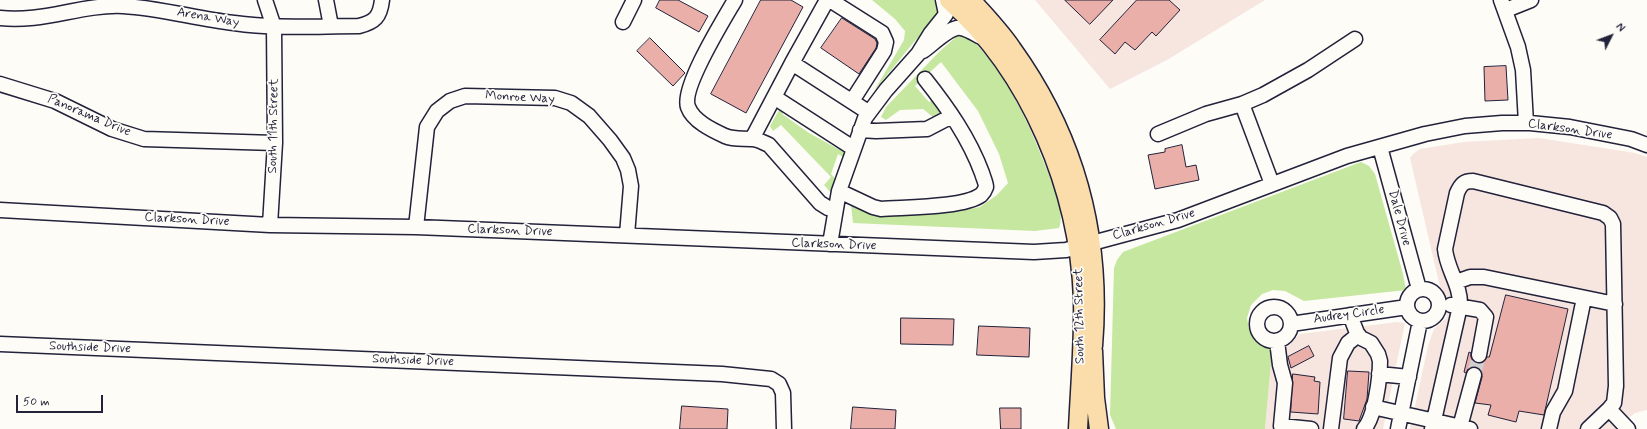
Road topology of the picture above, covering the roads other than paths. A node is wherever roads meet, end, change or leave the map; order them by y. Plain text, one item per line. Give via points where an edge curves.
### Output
1 (264, 0) edge
2 (326, 0) edge
3 (382, 0) edge
4 (634, 0) edge
5 (735, 0) edge
6 (826, 0) edge
7 (830, 0) edge
8 (943, 0) edge
9 (1531, 0) edge
10 (962, 3) edge
11 (1503, 5) edge
12 (0, 18) edge
13 (623, 22) dead end
14 (331, 26) junction
15 (274, 27) junction
16 (986, 39) junction
17 (1355, 39) dead end
18 (918, 54) junction
19 (792, 63) junction
20 (925, 79) dead end
21 (0, 84) edge
22 (774, 97) junction
23 (852, 101) junction
24 (1242, 104) junction
25 (868, 112) junction
26 (952, 116) junction
27 (1526, 123) junction
28 (860, 130) junction
29 (1158, 134) dead end
30 (752, 139) junction
31 (275, 143) junction
32 (1647, 145) edge
33 (1380, 147) junction
34 (854, 148) junction
35 (1272, 184) junction
36 (839, 191) junction
37 (0, 210) edge
38 (835, 210) junction
39 (270, 224) junction
40 (416, 228) junction
41 (627, 236) junction
42 (830, 244) junction
43 (1084, 244) junction
44 (1456, 282) junction
45 (1419, 289) junction
46 (1584, 298) junction
47 (1439, 302) junction
48 (1614, 304) junction
49 (1460, 306) junction
50 (1407, 307) junction
51 (1350, 315) junction
52 (1420, 321) junction
53 (1291, 324) junction
54 (1358, 335) junction
55 (1277, 341) junction
56 (0, 344) edge
57 (1093, 351) junction
58 (1479, 355) tunnel mouth
59 (1379, 374) junction
60 (1474, 375) tunnel mouth
61 (1409, 377) junction
62 (1373, 407) junction
63 (1609, 409) junction
64 (1402, 414) junction
65 (1433, 425) edge
66 (1465, 428) edge
67 (784, 429) edge
68 (1078, 429) edge
69 (1087, 429) edge
70 (1099, 429) edge
71 (1311, 429) edge
72 (1331, 429) edge
73 (1364, 429) edge
74 (1398, 429) edge
75 (1549, 429) edge
76 (1588, 429) edge
77 (1628, 429) edge

1 - 15 street, South 11th Street
2 - 14 street
3 - 14 street, Arena Way via 380,14 368,24
4 - 13 street
5 - 30 street via 700,64 686,99 689,110 696,120 725,136 740,140
6 - 19 street
7 - 23 street via 882,33 886,42 884,51
8 - 18 street via 946,14
9 - 11 street
10 - 16 main road, South 12th Street
10 - 43 main road, South 12th Street via 1011,48 1049,109 1075,171
11 - 27 street via 1523,70
12 - 15 street, Arena Way via 29,19 99,7 122,6
14 - 15 street, Arena Way
15 - 31 street, South 11th Street
16 - 18 street via 968,30 957,28
16 - 43 main road, South 12th Street via 1023,93 1041,125
17 - 24 street via 1308,70
18 - 25 street
19 - 22 street
19 - 23 street
20 - 26 street
21 - 31 street, Panorama Drive via 55,101 112,129 144,139
22 - 30 street
22 - 34 street
23 - 25 street
24 - 29 street via 1206,114
24 - 35 street
25 - 28 street
26 - 28 street via 927,129
26 - 36 street via 983,177 986,187 980,195 961,202 881,209
27 - 32 street, Clarkson Drive via 1570,127
27 - 33 street, Clarkson Drive via 1465,126
28 - 34 street
30 - 38 street via 769,146 820,203
31 - 39 street, South 11th Street
33 - 35 street, Clarkson Drive via 1347,156
33 - 45 street, Dale Drive
34 - 36 street
35 - 43 street, Clarkson Drive via 1178,220
36 - 38 street
37 - 39 street, Clarkson Drive
38 - 42 street
39 - 40 street, Clarkson Drive
40 - 41 street, Clarkson Drive
40 - 41 street, Monroe Way via 427,127 437,111 450,101 465,96 555,98 571,103 589,116 622,158 628,170 631,186
41 - 42 street, Clarkson Drive
42 - 43 street, Clarkson Drive via 1034,252 1065,250
43 - 57 main road, South 12th Street via 1096,294
43 - 68 main road, South 12th Street
44 - 46 street via 1470,277 1484,277
44 - 48 street via 1446,257 1446,249 1457,192 1466,181 1473,181 1603,213 1610,218 1613,224
44 - 49 street via 1461,295
45 - 47 street via 1434,293
45 - 50 street via 1411,294
46 - 48 street
46 - 75 street via 1565,391 1553,412
47 - 49 street
47 - 52 street via 1440,308 1435,317
48 - 63 street via 1616,386 1614,402
49 - 58 street via 1480,310 1486,318
49 - 65 street
50 - 51 street, Audrey Circle
50 - 52 street via 1411,317
51 - 53 street, Audrey Circle
51 - 54 street
52 - 61 street
53 - 55 street via 1286,337
53 - 55 street via 1290,318 1282,310 1271,308 1261,314 1258,325 1262,335
54 - 59 street via 1371,343 1378,354
54 - 72 street via 1348,344 1340,358
55 - 71 street via 1285,383 1281,426
56 - 67 street, Southside Drive via 722,374 764,378 779,384 783,393
57 - 69 main road, South 12th Street
57 - 70 main road
59 - 61 street
59 - 62 street
60 - 66 street
61 - 64 street
62 - 64 street
62 - 73 street
63 - 76 street
63 - 77 street
64 - 65 street
64 - 74 street
65 - 66 street

